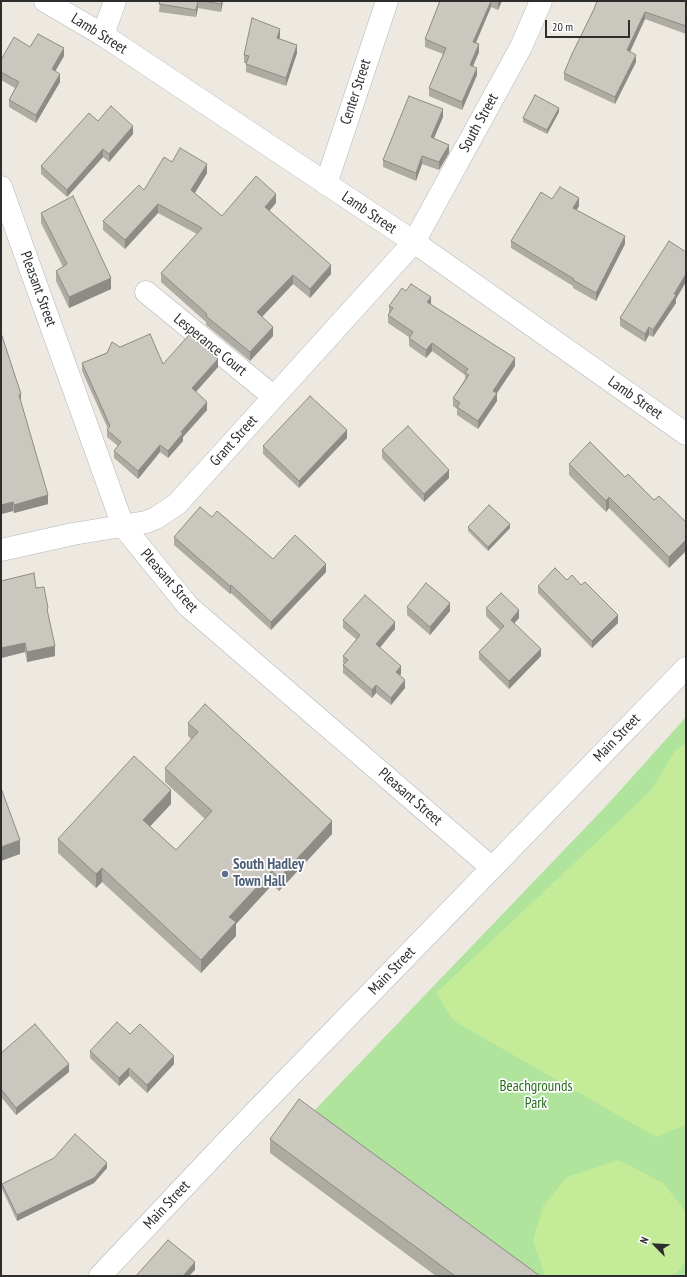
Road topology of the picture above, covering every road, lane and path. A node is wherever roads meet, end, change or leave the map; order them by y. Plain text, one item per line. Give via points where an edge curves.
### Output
1 (46, 1) edge
2 (115, 1) edge
3 (387, 1) edge
4 (541, 1) edge
5 (103, 35) junction
6 (326, 184) junction
7 (1, 188) edge
8 (414, 242) junction
9 (146, 292) dead end
10 (274, 397) junction
11 (686, 434) edge
12 (123, 526) junction
13 (1, 550) edge
14 (686, 668) edge
15 (492, 868) junction
16 (133, 1241) junction
17 (100, 1276) edge
18 (118, 1276) edge

1 - 5 street, Lamb Street
2 - 5 street
3 - 6 street, Center Street
4 - 8 street, South Street via 521,47
5 - 6 street, Lamb Street
6 - 8 street, Lamb Street
7 - 12 street, Pleasant Street
8 - 10 street, Grant Street
8 - 11 street, Lamb Street
9 - 10 street, Lesperance Court
10 - 12 street, Grant Street via 177,504 156,518
12 - 13 street, Grant Street
12 - 15 street, Pleasant Street via 188,606
14 - 15 street, Main Street
15 - 16 street, Main Street
16 - 17 street, Main Street
16 - 18 street

